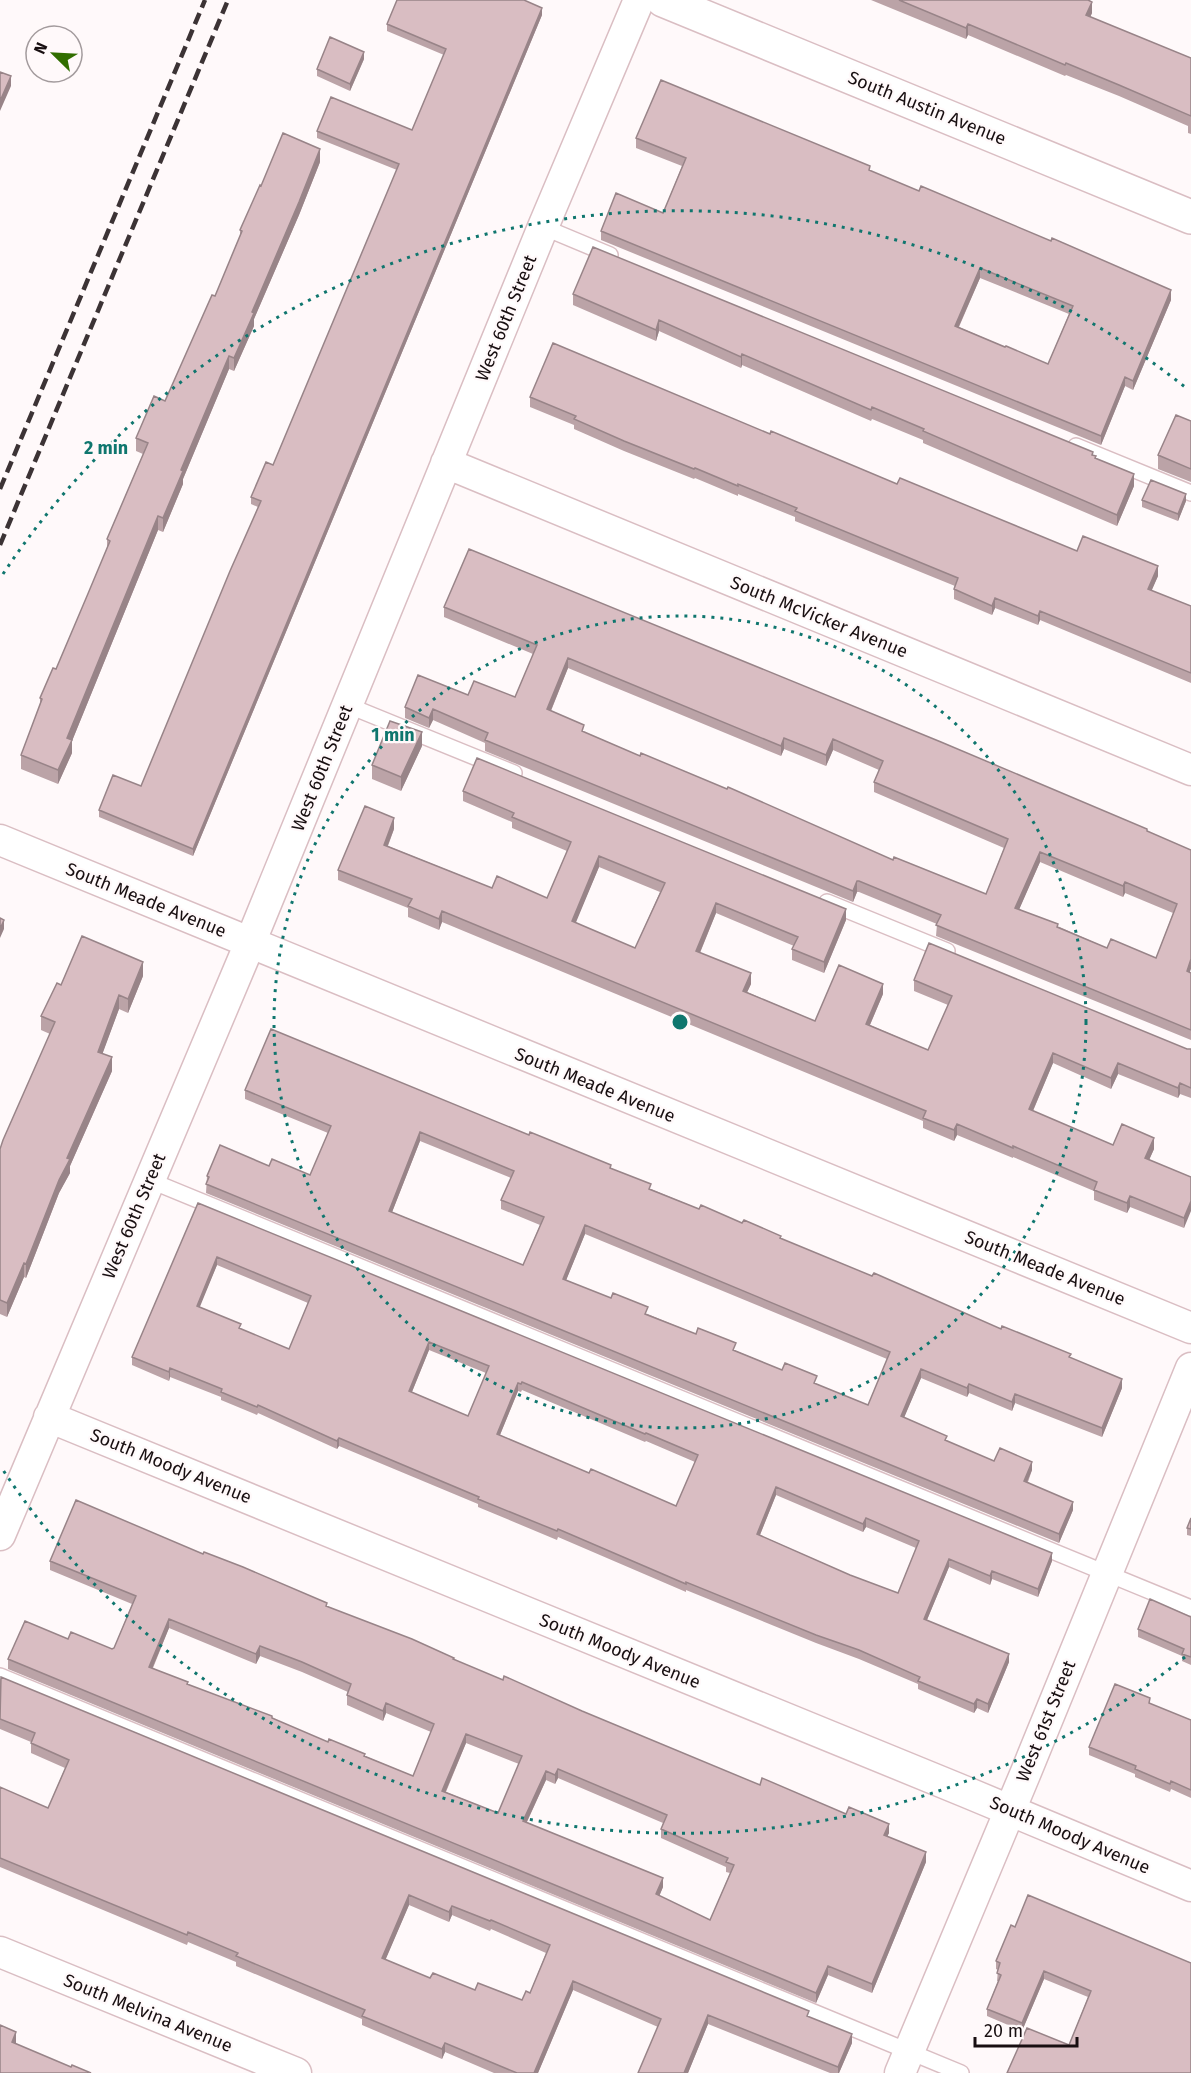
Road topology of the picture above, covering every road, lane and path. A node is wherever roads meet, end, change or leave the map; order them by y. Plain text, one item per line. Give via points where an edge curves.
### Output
1 (639, 0) edge
2 (663, 0) edge
3 (1191, 217) edge
4 (543, 227) junction
5 (628, 262) edge
6 (1058, 439) edge
7 (446, 463) junction
8 (1191, 493) edge
9 (347, 705) junction
10 (1191, 770) edge
11 (529, 779) edge
12 (0, 840) edge
13 (816, 897) edge
14 (250, 943) junction
15 (959, 956) edge
16 (149, 1180) junction
17 (1191, 1328) edge
18 (1191, 1368) edge
19 (49, 1416) junction
20 (0, 1534) edge
21 (1107, 1573) junction
22 (1191, 1608) edge
23 (0, 1676) edge
24 (1010, 1810) junction
25 (1191, 1886) edge
26 (0, 1952) edge
27 (904, 2062) edge
28 (296, 2073) edge
29 (961, 2073) edge

1 - 4 street, West 60th Street
2 - 3 street, South Austin Avenue
4 - 5 lane
4 - 7 street, West 60th Street
6 - 8 lane
7 - 9 street, West 60th Street
7 - 10 street, South McVicker Avenue
9 - 11 lane
9 - 14 street, West 60th Street
12 - 14 street, South Meade Avenue
13 - 15 lane
14 - 16 street, West 60th Street
14 - 17 street, South Meade Avenue
16 - 19 street, West 60th Street
16 - 21 lane
18 - 21 street, West 61st Street
19 - 20 street, West 60th Street
19 - 24 street, South Moody Avenue
21 - 22 lane
21 - 24 street, West 61st Street
23 - 27 lane
24 - 25 street, South Moody Avenue
24 - 27 street, West 61st Street
26 - 28 street, South Melvina Avenue
27 - 29 lane

